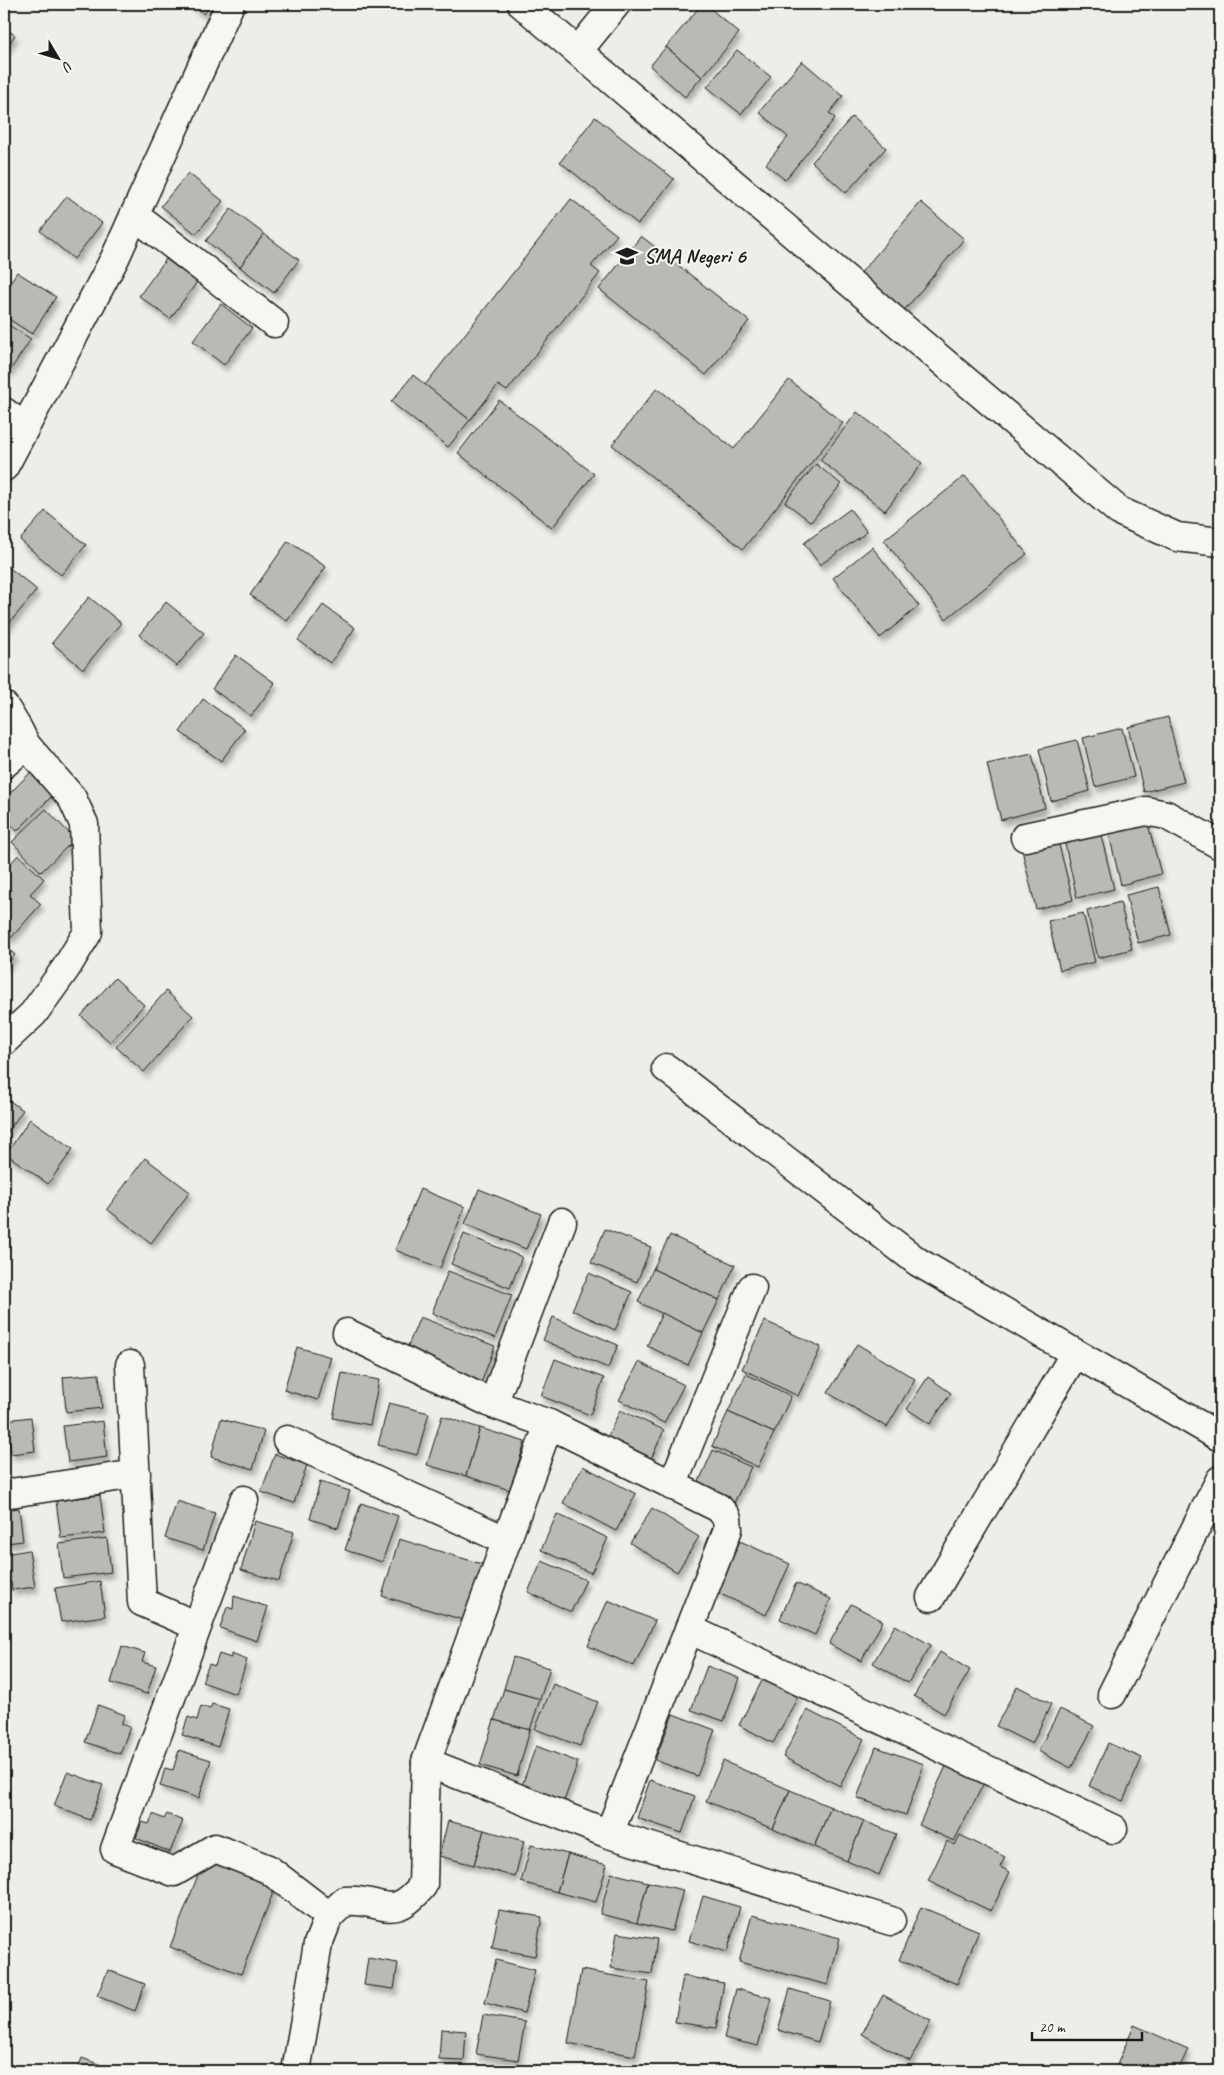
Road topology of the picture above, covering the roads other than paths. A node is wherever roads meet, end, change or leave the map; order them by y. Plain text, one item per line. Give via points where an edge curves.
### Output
1 (230, 4) edge
2 (522, 4) edge
3 (616, 4) edge
4 (578, 51) junction
5 (134, 215) junction
6 (274, 323) dead end
7 (14, 419) edge
8 (4, 467) edge
9 (1220, 542) edge
10 (4, 706) edge
11 (26, 745) junction
12 (4, 764) edge
13 (1025, 837) dead end
14 (1220, 845) edge
15 (4, 1041) edge
16 (666, 1068) dead end
17 (562, 1222) dead end
18 (752, 1288) dead end
19 (347, 1332) dead end
20 (1075, 1353) junction
21 (130, 1365) dead end
22 (493, 1404) junction
23 (549, 1424) junction
24 (1220, 1437) edge
25 (287, 1440) dead end
26 (136, 1474) junction
27 (1220, 1480) edge
28 (672, 1486) junction
29 (4, 1494) edge
30 (244, 1500) dead end
31 (507, 1541) junction
32 (931, 1597) dead end
33 (197, 1626) junction
34 (689, 1629) junction
35 (1112, 1694) dead end
36 (426, 1762) junction
37 (1113, 1829) dead end
38 (609, 1834) junction
39 (329, 1916) junction
40 (891, 1921) dead end
41 (296, 2071) edge

1 - 5 street
2 - 4 street
3 - 4 street
4 - 9 street via 1118,511 1177,537
5 - 6 street
5 - 7 street via 114,258
7 - 8 street
10 - 11 street
11 - 12 street
11 - 15 street via 72,798 84,824 88,932 33,1014
13 - 14 street via 1146,811 1166,814
16 - 20 street via 918,1262
17 - 22 street
18 - 28 street
19 - 22 street
20 - 24 street
20 - 32 street
21 - 26 street
22 - 23 street
23 - 28 street
23 - 31 street
25 - 31 street
26 - 29 street
26 - 33 street via 142,1602
27 - 35 street
28 - 34 street via 719,1508 727,1518 728,1529
30 - 33 street
31 - 36 street
33 - 39 street via 115,1849 174,1872 215,1848 268,1869
34 - 37 street
34 - 38 street
36 - 38 street
36 - 39 street via 423,1885 411,1900 396,1908 344,1901
38 - 40 street
39 - 41 street via 318,1944

